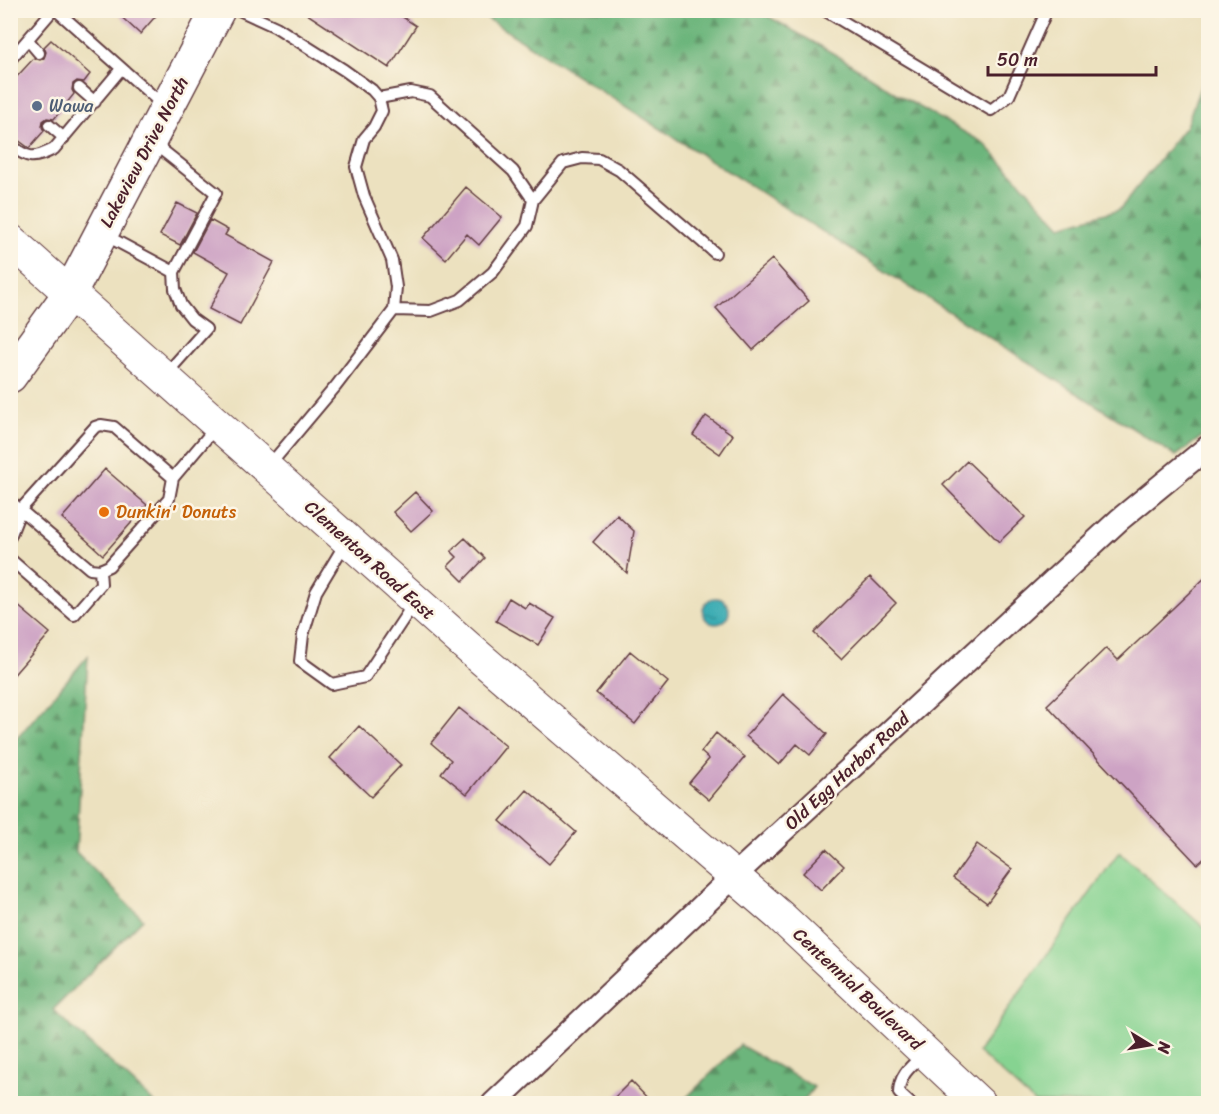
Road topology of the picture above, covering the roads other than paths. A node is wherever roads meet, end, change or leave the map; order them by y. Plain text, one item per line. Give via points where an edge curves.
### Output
1 (54, 10) edge
2 (218, 10) edge
3 (239, 10) edge
4 (824, 10) edge
5 (1047, 10) edge
6 (27, 40) junction
7 (39, 53) dead end
8 (10, 60) edge
9 (121, 69) junction
10 (79, 88) dead end
11 (379, 98) junction
12 (95, 102) junction
13 (166, 108) junction
14 (48, 125) dead end
15 (64, 138) junction
16 (150, 140) junction
17 (10, 144) edge
18 (533, 200) junction
19 (101, 233) junction
20 (10, 240) edge
21 (715, 253) dead end
22 (174, 272) junction
23 (70, 293) junction
24 (394, 310) junction
25 (10, 376) edge
26 (164, 376) junction
27 (218, 425) junction
28 (1205, 456) edge
29 (267, 468) junction
30 (173, 478) junction
31 (10, 501) edge
32 (21, 509) junction
33 (10, 537) edge
34 (348, 540) junction
35 (10, 559) edge
36 (100, 570) junction
37 (416, 601) junction
38 (734, 876) junction
39 (926, 1052) junction
40 (494, 1104) edge
41 (911, 1104) edge
42 (980, 1104) edge

1 - 6 lane
1 - 9 lane
2 - 13 main road, Lakeview Drive North
3 - 11 lane via 296,39
4 - 5 lane via 991,110 1009,96
6 - 7 lane
6 - 8 lane
9 - 12 lane
9 - 13 lane
10 - 12 lane
11 - 18 lane via 411,92 430,96 513,171
11 - 24 lane via 381,111 364,139 356,167 364,196 392,260
12 - 15 lane
13 - 16 main road, Lakeview Drive North
14 - 15 lane
15 - 17 lane via 54,149 39,156 23,155
16 - 19 main road, Lakeview Drive North
16 - 22 lane via 216,193
18 - 21 lane via 563,163 599,159 619,170
18 - 24 lane via 527,226 493,272 460,300 431,311
19 - 22 lane
19 - 23 main road, Lakeview Drive North
20 - 23 main road, Clementon Road East
22 - 26 lane via 181,305 206,329
23 - 25 main road, Lakeview Drive North
23 - 26 main road, Clementon Road East
24 - 29 lane
26 - 27 main road, Clementon Road East
27 - 29 main road, Clementon Road East
27 - 30 lane
28 - 38 street, Old Egg Harbor Road via 1119,520
29 - 34 main road, Clementon Road East
30 - 32 lane via 114,427 101,425 90,431
30 - 36 lane via 169,499 109,566
31 - 32 lane
32 - 33 lane
32 - 36 lane via 90,568
34 - 37 main road, Clementon Road East
34 - 37 lane via 316,592 300,661 332,684 365,677
35 - 36 lane via 74,615 101,584
37 - 38 main road, Clementon Road East
38 - 39 main road, Centennial Boulevard
38 - 40 street, Old Egg Harbor Road
39 - 41 lane via 902,1075 899,1084 899,1093
39 - 42 main road, Centennial Boulevard

